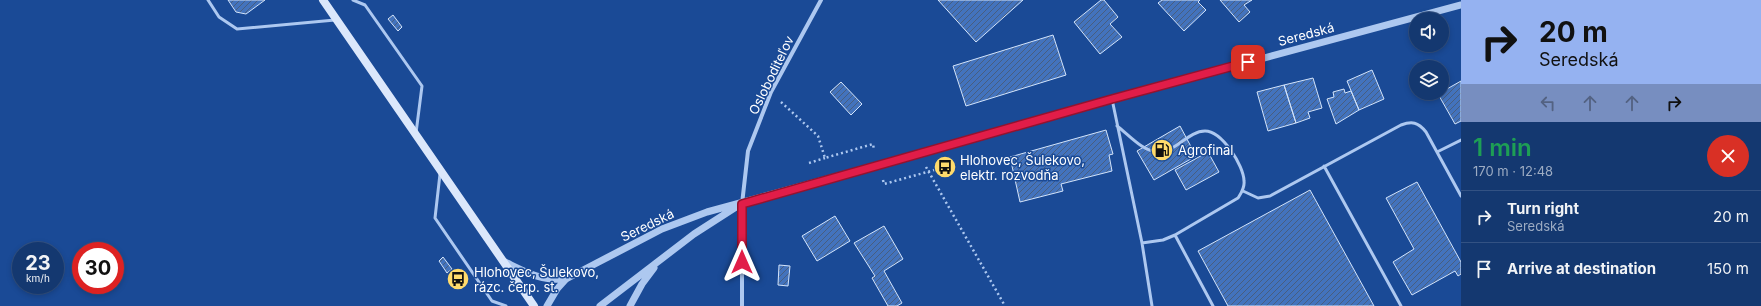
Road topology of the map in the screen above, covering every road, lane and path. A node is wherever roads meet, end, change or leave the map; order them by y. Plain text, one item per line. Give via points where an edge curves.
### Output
1 (208, 0) edge
2 (323, 0) edge
3 (354, 0) edge
4 (821, 0) edge
5 (1461, 5) edge
6 (337, 20) junction
7 (771, 92) junction
8 (1112, 99) junction
9 (1117, 126) junction
10 (416, 137) junction
11 (1461, 140) edge
12 (1437, 152) junction
13 (919, 154) junction
14 (825, 158) junction
15 (809, 162) dead end
16 (879, 166) junction
17 (1324, 166) junction
18 (945, 167) dead end
19 (441, 172) junction
20 (929, 172) junction
21 (1243, 191) junction
22 (1461, 196) edge
23 (742, 204) junction
24 (1175, 235) junction
25 (1142, 243) junction
26 (671, 250) junction
27 (503, 261) junction
28 (566, 279) junction
29 (506, 306) edge
30 (534, 306) edge
31 (547, 306) edge
32 (600, 306) edge
33 (630, 306) edge
34 (742, 306) edge
35 (1006, 306) edge
36 (1152, 306) edge
37 (1213, 306) edge
38 (1401, 306) edge

1 - 6 lane via 219,17 237,29
2 - 6 main road
3 - 10 lane via 365,5 422,86
4 - 7 street, Osloboditeľov
5 - 8 street, Seredská
6 - 10 main road
7 - 14 path via 818,136
7 - 23 street, Osloboditeľov via 748,151
8 - 9 lane
8 - 13 street, Seredská
9 - 21 lane via 1148,149 1159,152 1197,133 1212,132 1226,144 1240,167 1245,183
9 - 25 lane
10 - 19 main road
11 - 12 lane
12 - 17 lane via 1419,124 1410,121
12 - 22 lane
13 - 16 street, Seredská
13 - 20 path
14 - 15 path
14 - 16 path via 873,144
16 - 20 path via 884,184
16 - 23 street, Seredská
17 - 21 lane via 1265,198 1258,198
17 - 38 lane
18 - 20 path
19 - 27 main road
19 - 29 lane via 435,218 492,301
20 - 35 path
21 - 24 lane via 1229,204
23 - 26 street, Seredská
23 - 28 street, Seredská via 707,212 670,226
23 - 34 street, Osloboditeľov
24 - 25 lane
24 - 37 lane
25 - 36 lane
26 - 32 street, Seredská
26 - 33 street, Seredská via 642,284
27 - 28 street, Seredská via 549,280
27 - 30 main road
28 - 31 street, Seredská

